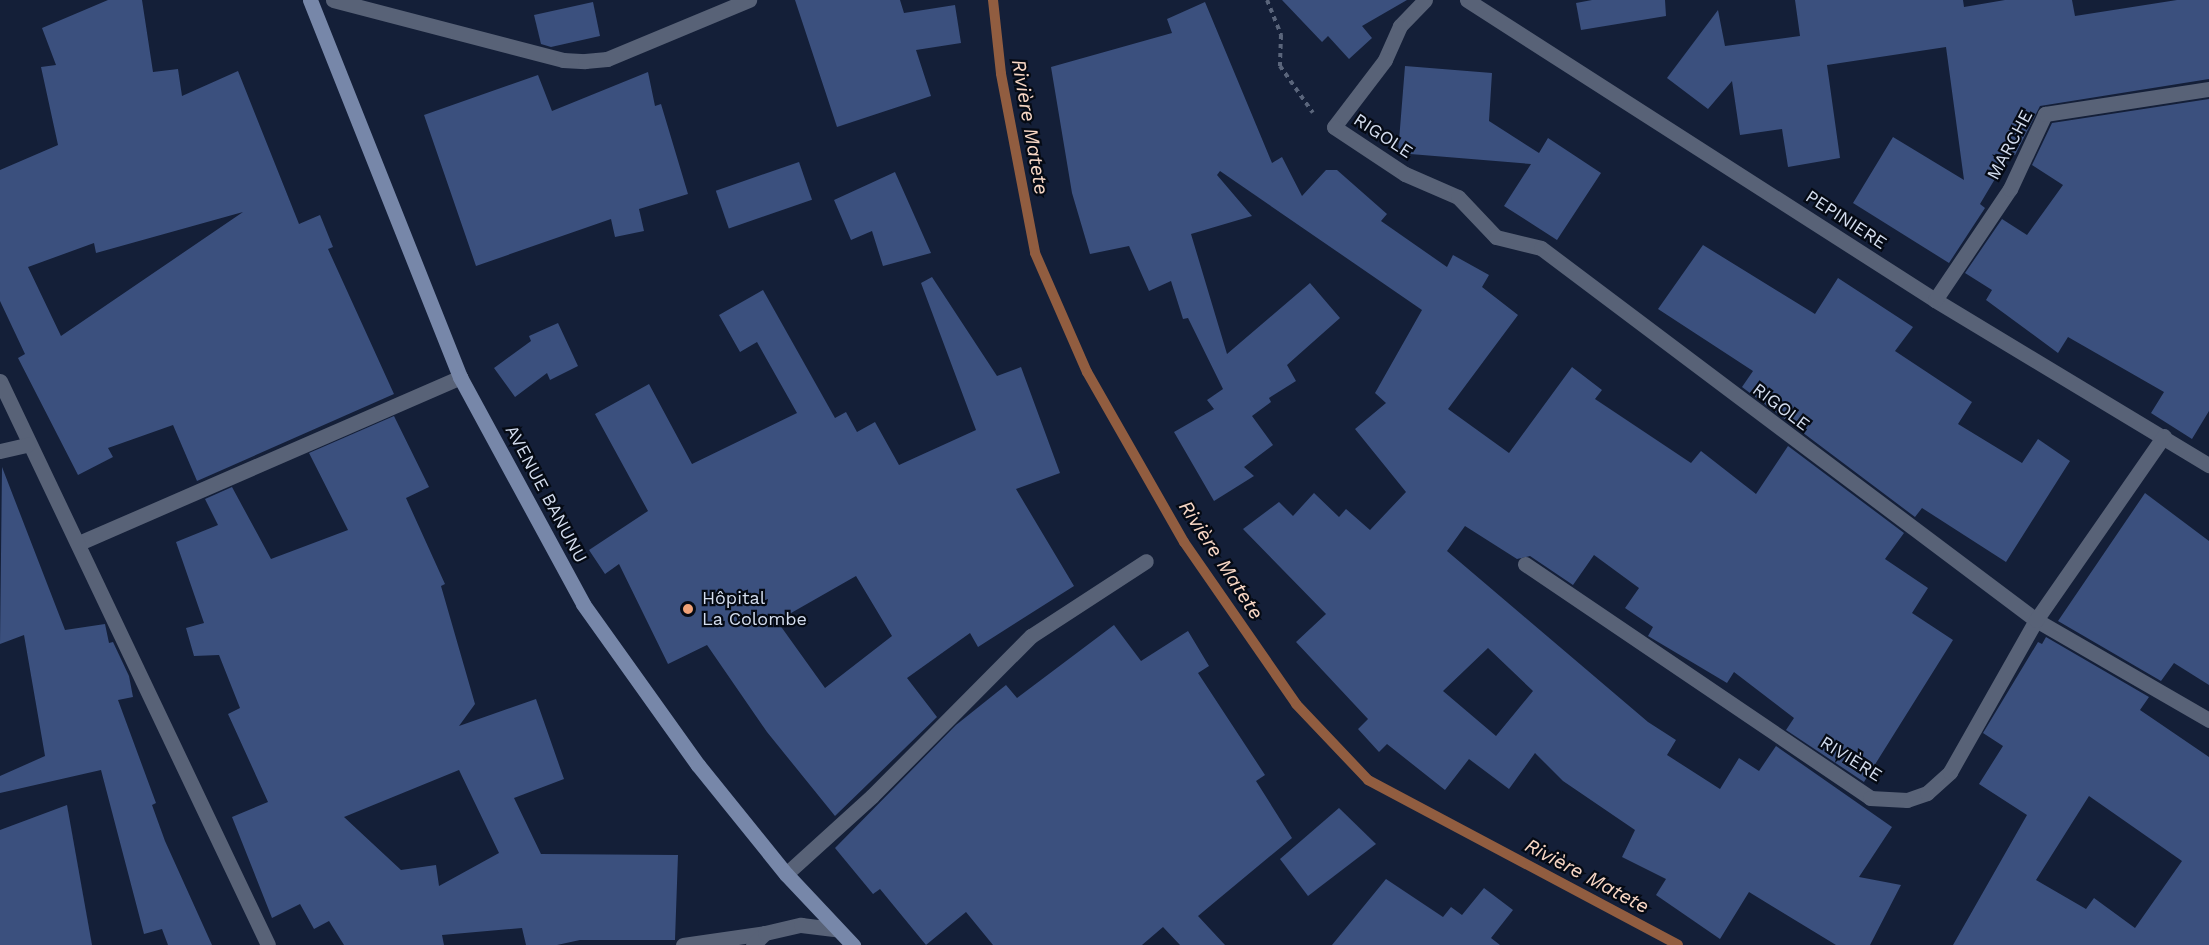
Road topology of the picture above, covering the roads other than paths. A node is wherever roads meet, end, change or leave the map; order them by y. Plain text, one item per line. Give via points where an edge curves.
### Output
1 (310, 0) edge
2 (333, 0) edge
3 (749, 0) edge
4 (1425, 0) edge
5 (1467, 0) edge
6 (2209, 89) edge
7 (1935, 300) junction
8 (460, 377) junction
9 (0, 381) edge
10 (2164, 436) junction
11 (27, 445) junction
12 (0, 451) edge
13 (2209, 465) edge
14 (79, 543) junction
15 (1146, 561) dead end
16 (1525, 564) dead end
17 (2036, 620) junction
18 (2209, 720) edge
19 (786, 874) junction
20 (836, 929) junction
21 (765, 933) junction
22 (268, 945) edge
23 (683, 945) edge
24 (753, 945) edge
25 (853, 945) edge

1 - 8 street, AVENUE BANUNU
2 - 3 street via 563,60 585,61 607,59
4 - 17 street, RIGOLE via 1400,26 1385,60 1334,127 1405,174 1458,197 1496,237 1541,248
5 - 7 street, PEPINIERE
6 - 7 street, MARCHE via 2045,114 2010,189
7 - 10 street, PEPINIERE
8 - 14 street
8 - 19 street, AVENUE BANUNU via 583,604 657,712
9 - 11 street
10 - 13 street, PEPINIERE
10 - 17 street, RIVIÈRE
11 - 12 street
11 - 14 street
14 - 22 street
15 - 19 street via 1031,636 872,796
16 - 17 street, RIVIÈRE via 1870,798 1907,800 1927,793 1950,772
17 - 18 street, RIGOLE
19 - 20 street, AVENUE BANUNU
20 - 21 street via 801,925
20 - 25 street, AVENUE BANUNU
21 - 23 street
21 - 24 street

